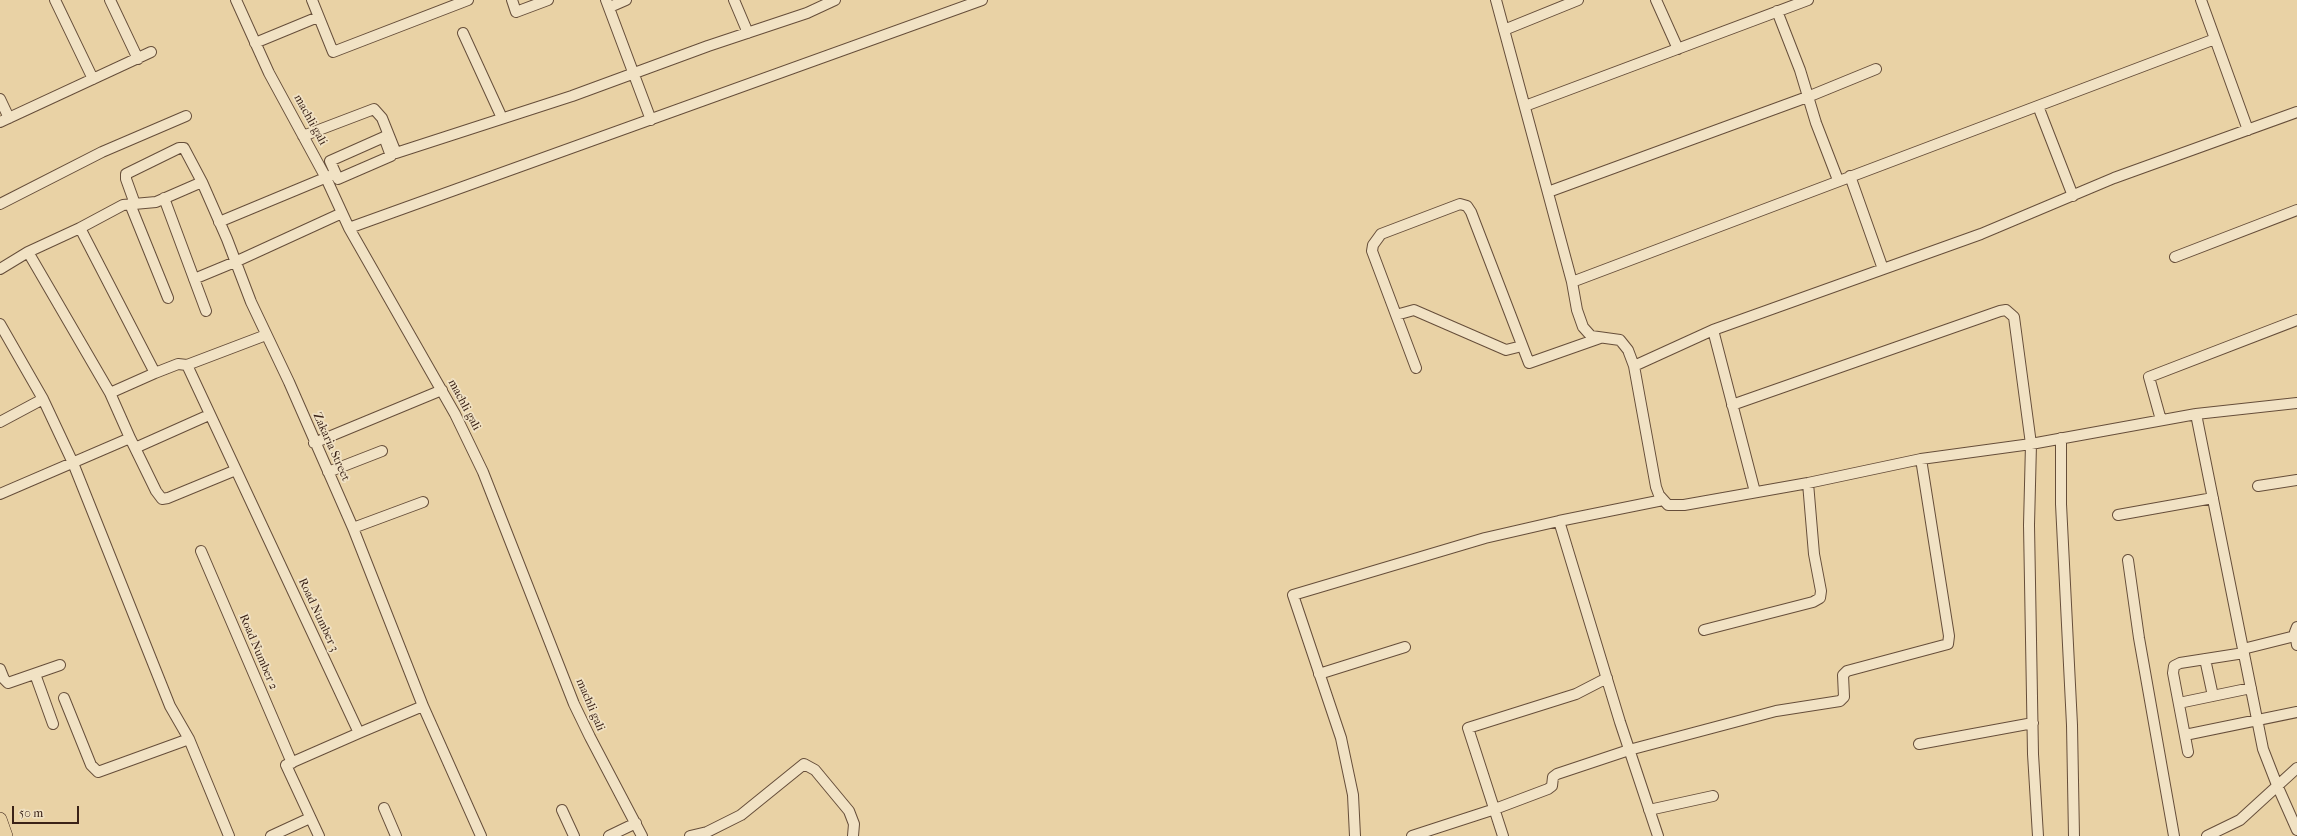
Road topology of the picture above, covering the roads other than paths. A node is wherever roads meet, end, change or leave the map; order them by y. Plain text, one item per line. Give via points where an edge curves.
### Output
1 (55, 0) edge
2 (110, 0) edge
3 (236, 0) edge
4 (312, 0) edge
5 (468, 0) edge
6 (512, 0) edge
7 (548, 0) edge
8 (626, 0) edge
9 (734, 0) edge
10 (835, 0) edge
11 (982, 0) edge
12 (1496, 0) edge
13 (1578, 0) edge
14 (1656, 0) edge
15 (1808, 0) edge
16 (2201, 0) edge
17 (608, 3) edge
18 (1777, 12) junction
19 (318, 17) junction
20 (1504, 30) junction
21 (463, 33) dead end
22 (748, 33) junction
23 (2215, 39) junction
24 (255, 43) junction
25 (1678, 49) junction
26 (151, 52) dead end
27 (138, 59) junction
28 (1876, 69) dead end
29 (635, 73) junction
30 (94, 79) junction
31 (1810, 96) junction
32 (0, 99) edge
33 (1524, 106) junction
34 (2038, 106) junction
35 (2297, 112) edge
36 (186, 116) dead end
37 (502, 118) junction
38 (5, 120) edge
39 (652, 120) junction
40 (2248, 130) junction
41 (303, 136) junction
42 (392, 150) junction
43 (331, 176) junction
44 (1850, 176) junction
45 (1838, 180) junction
46 (202, 182) junction
47 (1548, 192) junction
48 (2073, 196) junction
49 (164, 198) junction
50 (0, 204) edge
51 (133, 204) junction
52 (2297, 210) edge
53 (342, 212) junction
54 (219, 222) junction
55 (80, 228) junction
56 (349, 228) junction
57 (28, 252) junction
58 (2175, 257) dead end
59 (236, 262) junction
60 (0, 269) edge
61 (1883, 269) junction
62 (194, 279) junction
63 (1572, 282) junction
64 (168, 298) dead end
65 (206, 311) dead end
66 (1396, 315) junction
67 (2297, 320) edge
68 (1, 329) edge
69 (1713, 330) junction
70 (266, 335) junction
71 (1600, 338) junction
72 (1522, 346) junction
73 (187, 365) junction
74 (1634, 366) junction
75 (1416, 368) dead end
76 (155, 373) junction
77 (442, 390) junction
78 (110, 393) junction
79 (43, 399) junction
80 (2297, 403) edge
81 (1732, 405) junction
82 (2196, 414) junction
83 (209, 415) junction
84 (2161, 420) junction
85 (0, 422) edge
86 (130, 438) junction
87 (2060, 438) junction
88 (314, 443) junction
89 (2031, 444) junction
90 (135, 448) junction
91 (382, 451) dead end
92 (1921, 459) junction
93 (73, 463) junction
94 (236, 470) junction
95 (328, 472) junction
96 (2297, 480) edge
97 (1808, 483) junction
98 (2258, 486) dead end
99 (1755, 492) junction
100 (0, 494) edge
101 (2213, 498) junction
102 (1662, 500) junction
103 (423, 502) dead end
104 (2118, 515) dead end
105 (1559, 521) junction
106 (353, 528) junction
107 (200, 551) dead end
108 (2128, 560) dead end
109 (1704, 630) dead end
110 (2296, 636) edge
111 (1405, 647) dead end
112 (2243, 651) junction
113 (2205, 659) junction
114 (60, 664) dead end
115 (0, 669) edge
116 (35, 674) junction
117 (1319, 674) junction
118 (1606, 678) junction
119 (2251, 688) junction
120 (2213, 696) junction
121 (64, 698) dead end
122 (2179, 703) junction
123 (424, 706) junction
124 (2297, 712) edge
125 (2257, 720) junction
126 (2033, 723) junction
127 (53, 724) dead end
128 (359, 733) junction
129 (2185, 735) junction
130 (189, 739) junction
131 (1919, 744) dead end
132 (1629, 750) junction
133 (2188, 752) dead end
134 (292, 762) junction
135 (2297, 768) edge
136 (2277, 786) junction
137 (1713, 796) dead end
138 (384, 808) dead end
139 (1495, 809) junction
140 (562, 810) dead end
141 (1649, 810) junction
142 (310, 818) junction
143 (0, 819) edge
144 (636, 823) junction
145 (2297, 830) edge
146 (6, 836) edge
147 (228, 836) edge
148 (271, 836) edge
149 (318, 836) edge
150 (396, 836) edge
151 (481, 836) edge
152 (574, 836) edge
153 (609, 836) edge
154 (642, 836) edge
155 (690, 836) edge
156 (853, 836) edge
157 (1355, 836) edge
158 (1412, 836) edge
159 (1502, 836) edge
160 (1658, 836) edge
161 (2038, 836) edge
162 (2074, 836) edge
163 (2174, 836) edge
164 (2207, 836) edge

1 - 30 street
2 - 27 street
3 - 24 street, machli gali
4 - 19 street
5 - 19 street via 333,52
6 - 7 street via 516,12
8 - 17 street
9 - 22 street
10 - 22 street via 807,13
11 - 39 street
12 - 20 street
13 - 20 street
14 - 25 street
15 - 18 street
16 - 23 street
17 - 29 street
18 - 25 street
18 - 31 street
19 - 24 street
20 - 33 street
21 - 37 street
22 - 29 street
23 - 34 street
23 - 40 street
24 - 41 street, machli gali
25 - 33 street
26 - 27 street
27 - 30 street
28 - 31 street
29 - 37 street
29 - 39 street
30 - 38 street
31 - 45 street via 1816,123
31 - 47 street
32 - 38 street
33 - 47 street
34 - 44 street
34 - 48 street
35 - 40 street
36 - 50 street via 102,152
37 - 42 street via 396,153
39 - 56 street
40 - 48 street via 2114,178
41 - 42 street via 374,109 382,118
41 - 43 street, machli gali
42 - 43 street via 391,156 339,180
42 - 43 street via 384,137 330,161
43 - 53 street, machli gali
43 - 54 street
44 - 45 street
44 - 61 street
45 - 63 street
46 - 49 street
46 - 51 street, Zakaria Street via 186,150 179,148 126,174
46 - 54 street, Zakaria Street
47 - 63 street
48 - 61 street via 1981,234
49 - 51 street via 149,204
49 - 62 street
51 - 55 street via 119,207
51 - 64 street
52 - 58 street
53 - 56 street, machli gali
53 - 59 street
54 - 59 street, Zakaria Street
55 - 57 street
55 - 76 street
56 - 77 street, machli gali
57 - 60 street
57 - 78 street
59 - 62 street
59 - 70 street, Zakaria Street
61 - 69 street
62 - 65 street
63 - 71 street via 1583,326 1592,336
66 - 72 street via 1414,310 1506,350
66 - 72 street via 1372,250 1377,238 1381,234 1455,205 1464,204 1471,212
66 - 75 street
67 - 84 street via 2149,377
68 - 79 street
69 - 74 street
69 - 81 street
70 - 73 street
70 - 88 street, Zakaria Street
71 - 72 street via 1529,363
71 - 74 street via 1620,340 1624,343
73 - 76 street via 178,364
73 - 83 street, Road Number 3
74 - 102 street via 1656,487
76 - 78 street
77 - 88 street
77 - 144 street, machli gali via 483,472 577,710
78 - 86 street
79 - 85 street
79 - 93 street
80 - 82 street
81 - 89 street via 2006,310 2014,317 2016,327
81 - 99 street
82 - 84 street
82 - 101 street
83 - 90 street
83 - 94 street, Road Number 3
84 - 87 street
86 - 90 street
86 - 93 street
87 - 89 street
87 - 162 street
88 - 95 street, Zakaria Street
89 - 92 street
89 - 126 street
90 - 94 street via 162,499
91 - 95 street
92 - 97 street
92 - 132 street via 1949,636 1948,644 1847,671 1843,675 1844,697 1840,701 1776,711
93 - 100 street
93 - 130 street via 170,706
94 - 128 street, Road Number 3
95 - 106 street, Zakaria Street
96 - 98 street
97 - 99 street
97 - 109 street via 1820,598
99 - 102 street via 1672,506
101 - 104 street
101 - 112 street
102 - 105 street
103 - 106 street
105 - 117 street via 1485,538 1293,595
105 - 118 street
106 - 123 street, Zakaria Street
107 - 134 street, Road Number 2
108 - 163 street
110 - 112 street
111 - 117 street
112 - 113 street
112 - 119 street
113 - 120 street
113 - 122 street via 2174,666
114 - 116 street
115 - 116 street via 8,682
116 - 127 street
117 - 157 street via 1342,745 1353,795
118 - 132 street
118 - 139 street via 1576,694 1468,728
119 - 120 street
119 - 125 street
120 - 122 street
121 - 130 street via 91,765 98,772
122 - 129 street
123 - 128 street
123 - 151 street, Zakaria Street
124 - 125 street
125 - 129 street
125 - 136 street via 2263,749
126 - 131 street
126 - 161 street
128 - 134 street
129 - 133 street
130 - 147 street
132 - 139 street via 1557,774 1553,777 1550,788
132 - 141 street
134 - 142 street via 286,765
135 - 136 street
136 - 145 street
136 - 164 street via 2240,820
137 - 141 street
138 - 150 street
139 - 158 street
139 - 159 street
140 - 152 street
141 - 160 street
142 - 148 street
142 - 149 street
143 - 146 main road
144 - 153 street
144 - 154 street, machli gali
155 - 156 street via 707,832 741,815 804,764 815,770 849,811 854,824

